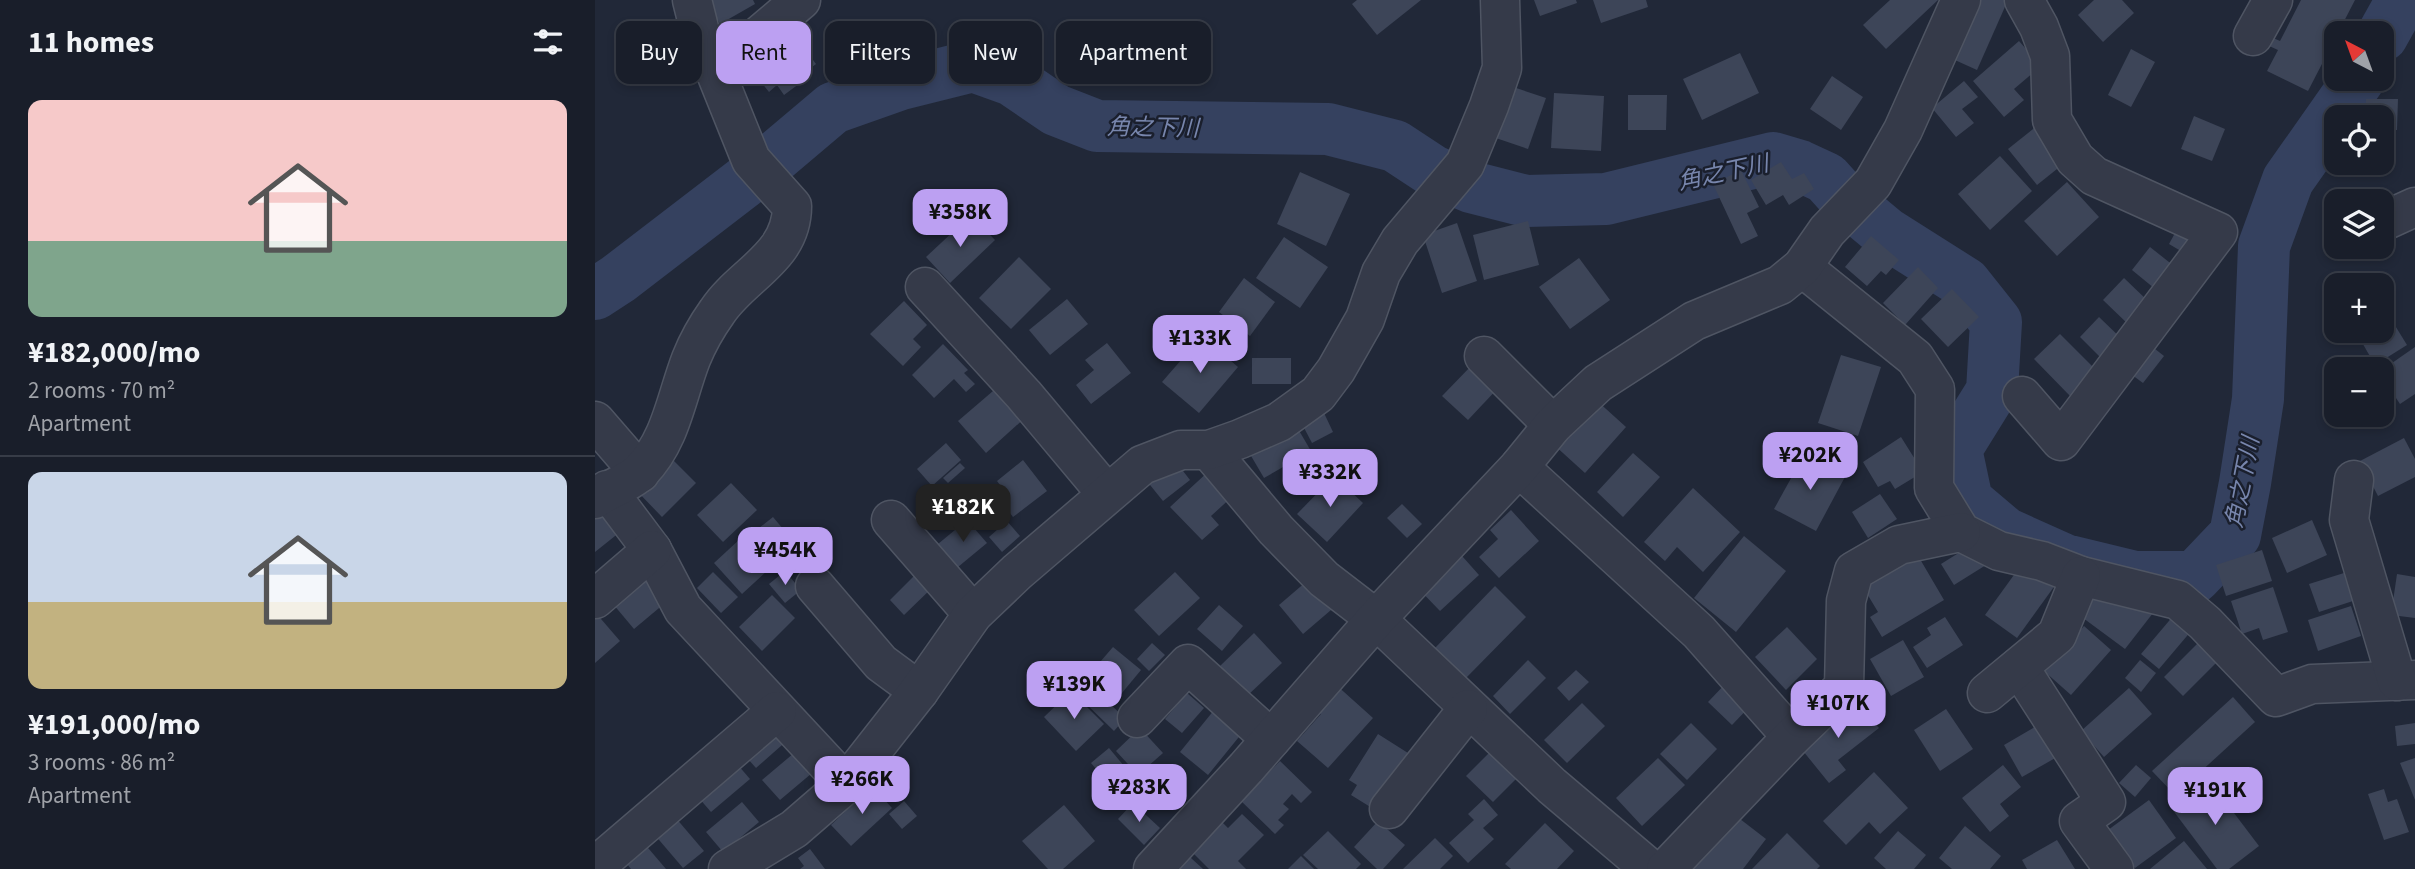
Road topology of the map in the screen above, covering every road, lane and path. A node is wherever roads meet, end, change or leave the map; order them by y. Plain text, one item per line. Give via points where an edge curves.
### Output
1 (692, 0) edge
2 (801, 0) edge
3 (1500, 0) edge
4 (1961, 0) edge
5 (2024, 0) edge
6 (2273, 0) edge
7 (776, 21) edge
8 (2253, 36) dead end
9 (716, 72) edge
10 (720, 84) edge
11 (2415, 207) edge
12 (2394, 217) edge
13 (1802, 267) junction
14 (925, 287) dead end
15 (1484, 356) dead end
16 (2022, 396) dead end
17 (595, 421) edge
18 (1553, 425) junction
19 (1209, 450) junction
20 (1519, 467) junction
21 (2354, 480) dead end
22 (614, 487) edge
23 (1107, 494) junction
24 (891, 520) dead end
25 (1961, 532) junction
26 (652, 550) junction
27 (2081, 576) junction
28 (815, 586) dead end
29 (595, 599) edge
30 (973, 614) junction
31 (1375, 619) junction
32 (2019, 667) junction
33 (2406, 680) edge
34 (919, 691) junction
35 (1987, 693) dead end
36 (1468, 709) junction
37 (777, 712) junction
38 (1137, 718) dead end
39 (1792, 737) junction
40 (1271, 739) junction
41 (846, 784) junction
42 (1389, 809) dead end
43 (597, 866) edge
44 (728, 869) edge
45 (1153, 869) edge
46 (1650, 869) edge
47 (1666, 869) edge
48 (2114, 869) edge

1 - 9 street
2 - 7 street
3 - 19 street via 1503,68 1489,106 1454,177 1400,241 1381,273 1365,319 1336,370 1318,394 1279,422
4 - 13 street via 1903,130 1873,183
5 - 16 street via 2050,56 2052,120 2075,159 2094,176 2218,232 2061,442
6 - 8 street
10 - 22 street via 760,171 792,206 792,223 785,240 718,310 692,357 667,434
11 - 12 street
13 - 18 street via 1780,285 1694,321 1598,383
13 - 25 street via 1915,358 1935,389 1934,488
14 - 23 street
15 - 18 street
17 - 22 street
18 - 20 street
19 - 23 street via 1181,450 1142,465
19 - 31 street via 1324,579
20 - 31 street
20 - 39 street via 1699,632
21 - 33 street via 2349,520
22 - 26 street
23 - 30 street
24 - 30 street
25 - 27 street via 1999,551
25 - 39 street via 1899,545 1854,571 1846,601 1844,687
26 - 29 street
26 - 37 street via 683,609
27 - 32 street via 2057,635
27 - 33 street via 2178,600 2206,622 2276,697 2312,684
28 - 34 street via 881,663
30 - 34 street
31 - 36 street
31 - 40 street
32 - 35 street
32 - 48 street via 2106,803 2079,821
34 - 41 street
36 - 42 street
36 - 46 street
37 - 41 street
37 - 43 street
38 - 40 street via 1188,664
39 - 47 street
40 - 45 street
41 - 44 street via 795,829

